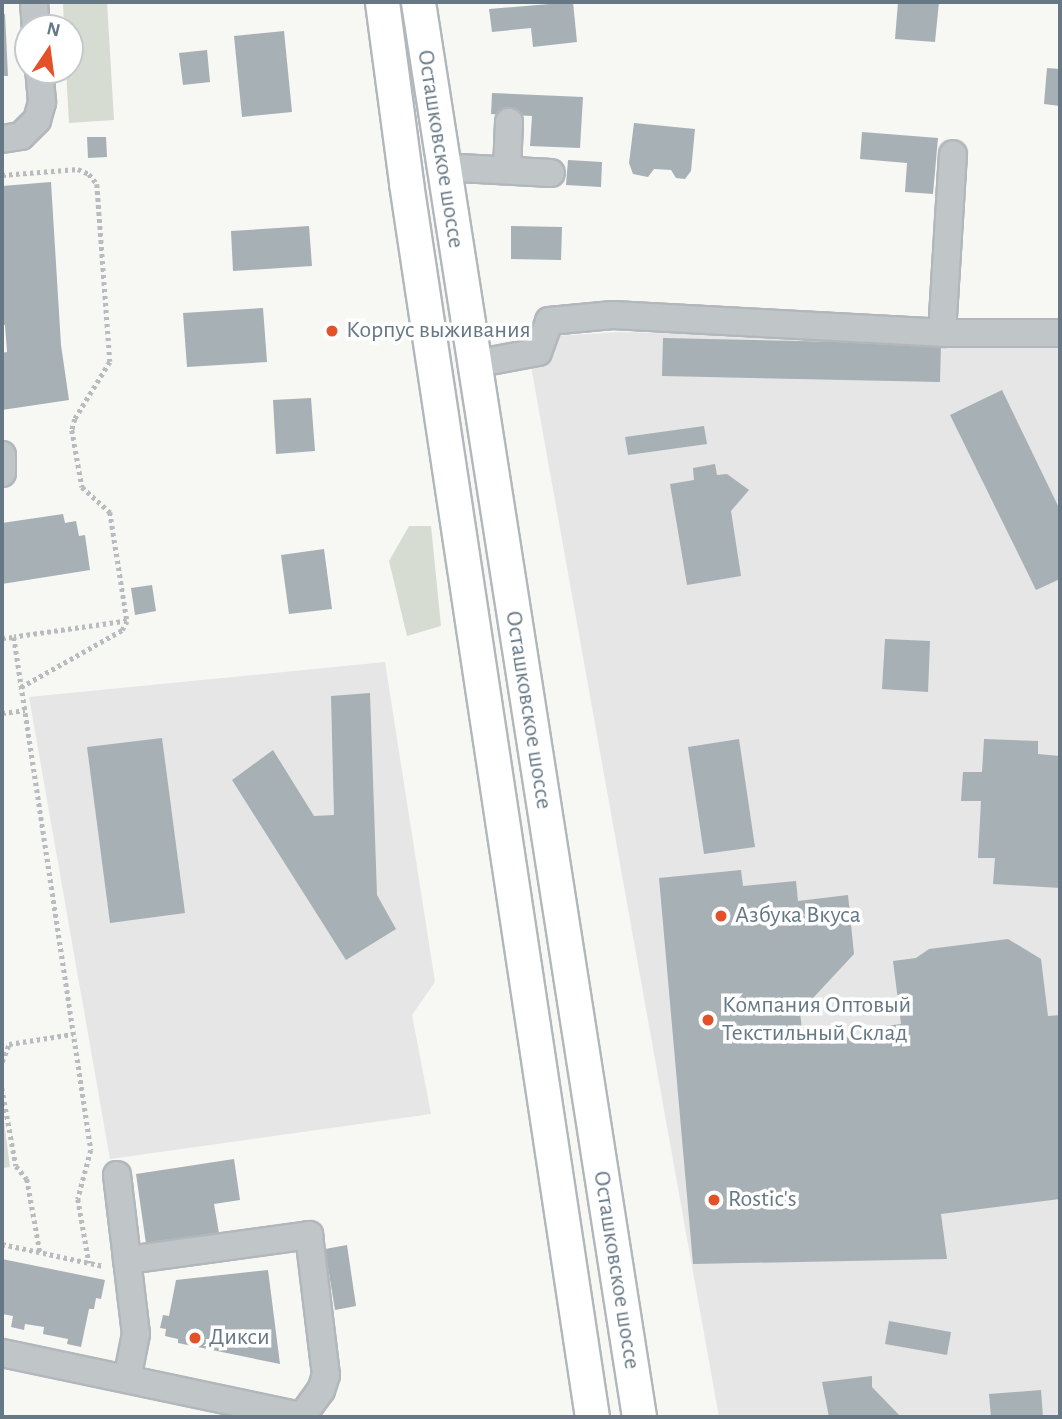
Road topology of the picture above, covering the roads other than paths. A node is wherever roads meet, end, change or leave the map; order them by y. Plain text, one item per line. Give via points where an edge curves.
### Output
1 (382, 2) edge
2 (418, 2) edge
3 (40, 84) edge
4 (509, 122) dead end
5 (2, 139) edge
6 (953, 155) dead end
7 (442, 167) junction
8 (507, 170) junction
9 (551, 173) dead end
10 (942, 332) junction
11 (1060, 333) edge
12 (474, 364) junction
13 (2, 455) edge
14 (2, 473) edge
15 (117, 1175) dead end
16 (128, 1265) junction
17 (2, 1353) edge
18 (127, 1379) junction
19 (304, 1416) edge
20 (592, 1417) edge
21 (639, 1417) edge

1 - 20 main road, Осташковское шоссе
2 - 7 main road, Осташковское шоссе
3 - 5 lane via 37,120 21,136
4 - 8 lane
6 - 10 lane
7 - 8 lane
7 - 12 main road, Осташковское шоссе
8 - 9 lane
10 - 11 lane
10 - 12 lane via 612,315 549,321 538,352
12 - 21 main road, Осташковское шоссе
13 - 14 lane
15 - 16 lane
16 - 18 lane via 136,1334
16 - 19 lane via 309,1235 326,1375
17 - 18 lane
18 - 19 lane

